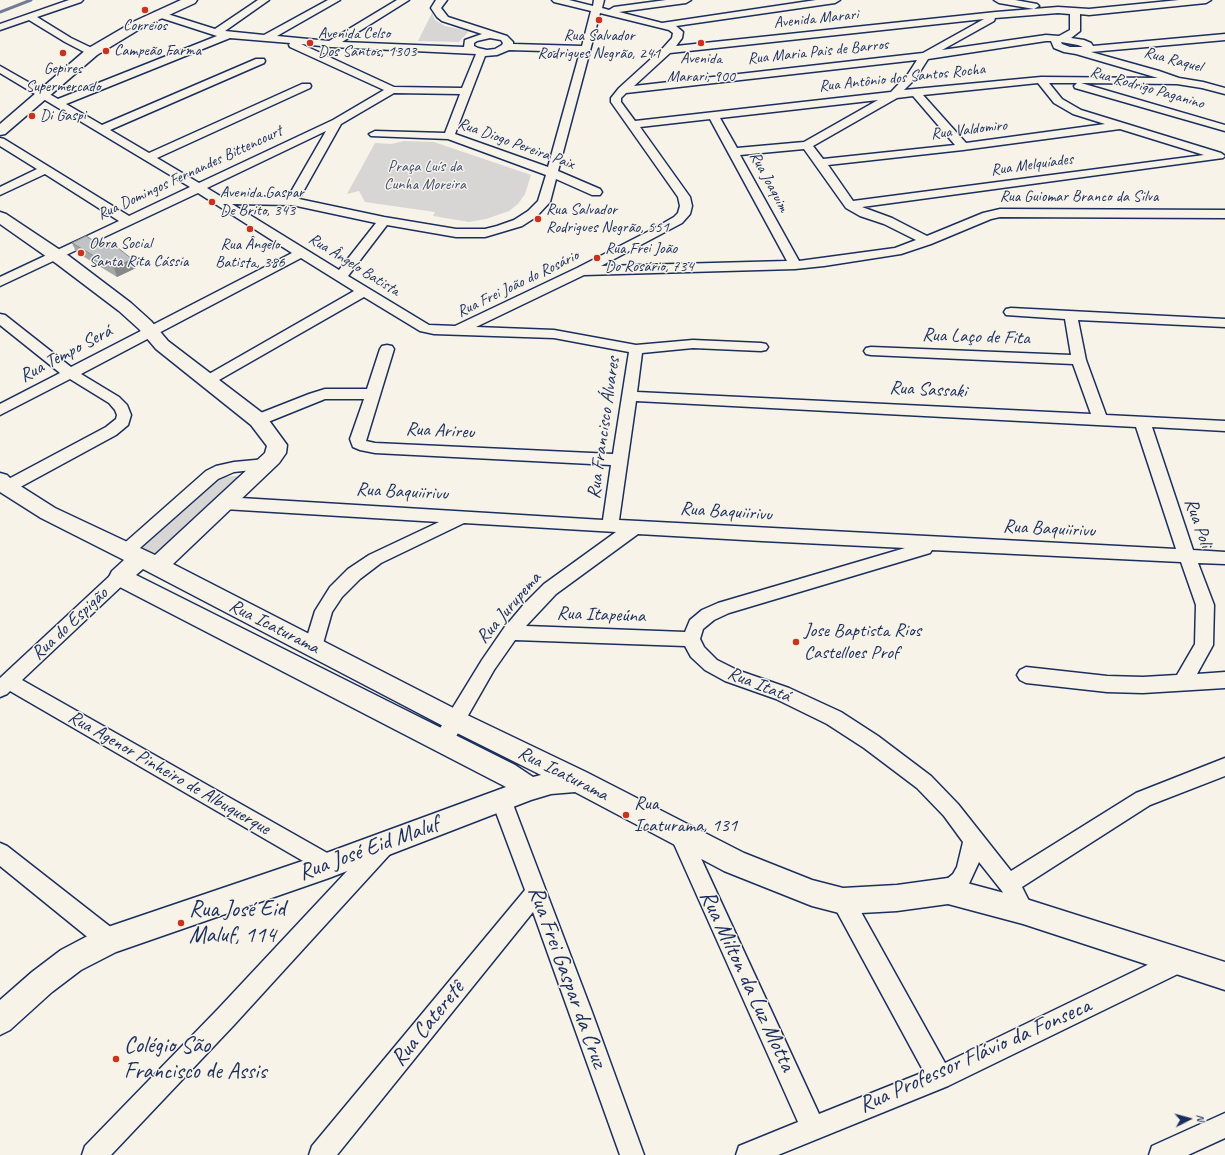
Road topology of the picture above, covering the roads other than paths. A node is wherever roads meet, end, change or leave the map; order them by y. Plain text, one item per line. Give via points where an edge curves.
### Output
1 (78, 0) edge
2 (191, 0) edge
3 (264, 0) edge
4 (335, 0) edge
5 (404, 0) edge
6 (442, 0) edge
7 (557, 0) edge
8 (686, 0) edge
9 (835, 0) edge
10 (999, 0) edge
11 (1089, 0) edge
12 (1206, 0) edge
13 (1167, 2) edge
14 (600, 6) edge
15 (1058, 10) junction
16 (1075, 12) junction
17 (1089, 12) junction
18 (158, 14) junction
19 (996, 16) junction
20 (30, 17) junction
21 (662, 25) junction
22 (0, 27) edge
23 (469, 27) junction
24 (216, 33) junction
25 (229, 35) junction
26 (495, 36) junction
27 (268, 37) junction
28 (1225, 37) edge
29 (282, 40) junction
30 (1058, 41) junction
31 (331, 44) junction
32 (475, 47) junction
33 (507, 47) junction
34 (1089, 48) junction
35 (586, 49) junction
36 (667, 50) junction
37 (1077, 51) junction
38 (92, 52) junction
39 (925, 56) junction
40 (1112, 60) junction
41 (260, 61) dead end
42 (0, 69) edge
43 (1041, 80) junction
44 (1059, 80) junction
45 (1177, 81) junction
46 (1225, 82) edge
47 (1203, 85) junction
48 (306, 86) dead end
49 (392, 90) junction
50 (623, 90) junction
51 (467, 91) junction
52 (1225, 91) edge
53 (915, 92) junction
54 (42, 95) junction
55 (894, 95) junction
56 (854, 100) junction
57 (58, 103) junction
58 (870, 110) junction
59 (713, 115) junction
60 (337, 122) junction
61 (632, 125) junction
62 (1122, 125) junction
63 (1225, 128) edge
64 (102, 129) junction
65 (0, 131) edge
66 (375, 134) dead end
67 (449, 136) junction
68 (0, 142) edge
69 (807, 145) junction
70 (963, 147) junction
71 (734, 152) junction
72 (148, 157) junction
73 (1222, 157) edge
74 (819, 163) junction
75 (45, 170) junction
76 (552, 173) junction
77 (199, 187) junction
78 (0, 191) edge
79 (596, 192) dead end
80 (219, 200) junction
81 (292, 201) junction
82 (850, 205) junction
83 (1225, 214) edge
84 (0, 217) edge
85 (128, 221) junction
86 (384, 221) junction
87 (928, 240) junction
88 (301, 253) junction
89 (55, 255) junction
90 (795, 265) junction
91 (582, 271) junction
92 (341, 276) junction
93 (0, 282) edge
94 (364, 291) junction
95 (1011, 312) dead end
96 (1071, 316) junction
97 (0, 318) edge
98 (1225, 323) edge
99 (456, 331) junction
100 (150, 332) junction
101 (761, 347) dead end
102 (387, 349) dead end
103 (636, 349) junction
104 (871, 351) dead end
105 (1079, 360) junction
106 (70, 373) junction
107 (207, 381) junction
108 (372, 394) junction
109 (630, 396) junction
110 (0, 410) edge
111 (1100, 418) junction
112 (258, 420) junction
113 (1142, 421) junction
114 (1225, 426) edge
115 (620, 460) junction
116 (266, 464) junction
117 (4, 483) edge
118 (224, 503) junction
119 (465, 516) junction
120 (610, 526) junction
121 (635, 527) junction
122 (938, 545) junction
123 (1187, 557) junction
124 (1225, 558) edge
125 (141, 559) junction
126 (120, 577) junction
127 (510, 633) junction
128 (691, 639) junction
129 (313, 646) junction
130 (1026, 675) dead end
131 (1225, 680) edge
132 (1183, 682) junction
133 (5, 685) edge
134 (456, 721) junction
135 (443, 742) junction
136 (1225, 767) edge
137 (577, 780) junction
138 (530, 789) junction
139 (501, 799) junction
140 (680, 836) junction
141 (974, 839) junction
142 (386, 843) junction
143 (0, 852) edge
144 (329, 865) junction
145 (1009, 884) junction
146 (948, 891) junction
147 (536, 892) junction
148 (843, 901) junction
149 (1023, 911) junction
150 (109, 940) junction
151 (1178, 962) junction
152 (1225, 976) edge
153 (0, 1020) edge
154 (940, 1078) junction
155 (1225, 1125) edge
156 (813, 1128) junction
157 (94, 1155) edge
158 (321, 1155) edge
159 (632, 1155) edge
160 (748, 1155) edge
161 (1162, 1155) edge

1 - 20 street
2 - 18 street
3 - 24 street
4 - 27 street
5 - 31 street
6 - 23 street via 436,8 440,16
7 - 14 street
8 - 14 street
9 - 21 street
10 - 15 street
11 - 17 street
12 - 13 street, Avenida Marari
13 - 17 street, Avenida Marari
14 - 21 street
14 - 35 street
15 - 16 street, Avenida Marari
15 - 19 street, Avenida Marari
16 - 17 street, Avenida Marari
16 - 30 street via 1075,31
18 - 24 street
18 - 38 street
19 - 36 street, Avenida Marari
19 - 39 street
20 - 22 street
20 - 38 street
21 - 36 street via 678,32 677,38
23 - 26 street
23 - 32 street via 473,32
24 - 25 street
25 - 27 street
25 - 57 street
26 - 32 street via 485,35
26 - 33 street via 506,40
27 - 29 street
28 - 34 street
29 - 31 street
29 - 49 street
30 - 34 street via 1080,42
30 - 37 street, Rua Raquel
30 - 39 street, Rua Maria Pais de Barros via 1017,42
31 - 32 street via 440,50
32 - 33 street via 497,52
32 - 51 street
33 - 35 street
34 - 37 street
34 - 40 street, Rua Raquel
35 - 76 street
36 - 50 street
37 - 40 street, Rua Raquel
38 - 54 street
39 - 50 street, Rua Maria Pais de Barros
39 - 55 street via 912,76
40 - 45 street, Rua Raquel
41 - 64 street
42 - 54 street, Rua Ângelo Batista
43 - 44 street, Rua Antônio dos Santos Rocha
43 - 53 street, Rua Antônio dos Santos Rocha
43 - 62 street via 1054,97 1067,108
44 - 45 street, Rua Antônio dos Santos Rocha
44 - 63 street, Rua Rodrigo Paganino
45 - 47 street, Rua Raquel
46 - 47 street
47 - 52 street, Rua Raquel
48 - 72 street
49 - 51 street
49 - 60 street, Rua Domingos Fernandes Bittencourt
50 - 61 street, Rua Frei João do Rosário via 616,98 616,102
51 - 67 street
53 - 55 street, Rua Antônio dos Santos Rocha
53 - 70 street
54 - 57 street, Rua Ângelo Batista
54 - 65 street
55 - 56 street, Rua Antônio dos Santos Rocha
55 - 58 street
56 - 58 street
56 - 59 street, Rua Antônio dos Santos Rocha
57 - 64 street, Rua Ângelo Batista
58 - 69 street
59 - 61 street, Rua Antônio dos Santos Rocha
59 - 71 street, Rua Joaquim
60 - 77 street, Rua Domingos Fernandes Bittencourt
60 - 81 street
61 - 91 street, Rua Frei João do Rosário via 684,197 684,214 659,231
62 - 70 street, Rua Valdomiro
62 - 73 street
64 - 72 street, Rua Ângelo Batista
66 - 67 street, Rua Diogo Pereira Paix
67 - 76 street, Rua Diogo Pereira Paix
68 - 75 street
69 - 71 street
69 - 74 street
70 - 74 street, Rua Valdomiro
71 - 90 street, Rua Joaquim
72 - 77 street, Rua Ângelo Batista
73 - 82 street, Rua Melquíades
74 - 82 street
75 - 78 street
75 - 85 street
76 - 79 street, Rua Diogo Pereira Paix
76 - 86 street via 544,202 530,216 501,230 456,233
77 - 80 street, Rua Ângelo Batista
77 - 85 street, Rua Domingos Fernandes Bittencourt
80 - 81 street
80 - 88 street, Rua Ângelo Batista
81 - 86 street
82 - 87 street
83 - 87 street, Rua Guiomar Branco da Silva via 1000,213
84 - 89 street, Rua do Espigão
85 - 89 street, Rua Domingos Fernandes Bittencourt
86 - 92 street
87 - 90 street, Rua Guiomar Branco da Silva via 897,251
88 - 92 street, Rua Ângelo Batista
88 - 100 street, Rua Tempo Será
89 - 93 street, Rua Domingos Fernandes Bittencourt
89 - 100 street, Rua do Espigão via 126,307
90 - 91 street, Rua Guiomar Branco da Silva
91 - 99 street, Rua Frei João do Rosário
92 - 94 street, Rua Ângelo Batista
94 - 99 street, Rua Ângelo Batista via 425,328
94 - 107 street
95 - 96 street
96 - 98 street
96 - 105 street
97 - 106 street
99 - 103 street, Rua Francisco Álvares via 568,336
100 - 106 street, Rua Tempo Será
100 - 107 street, Rua do Espigão via 162,346
101 - 103 street via 692,344
102 - 108 street, Rua Arireu
103 - 109 street, Rua Francisco Álvares
104 - 105 street, Rua Laço de Fita
105 - 111 street
106 - 110 street, Rua Tempo Será
106 - 117 street via 114,400 122,408 123,421 111,431
107 - 112 street, Rua do Espigão
108 - 112 street via 325,394
108 - 115 street, Rua Arireu via 358,439 358,443 365,447
109 - 111 street, Rua Sassaki
109 - 115 street, Rua Francisco Álvares
111 - 113 street, Rua Sassaki
112 - 116 street, Rua do Espigão via 277,445 276,453
113 - 114 street, Rua Sassaki
113 - 123 street, Rua Poli
115 - 120 street, Rua Francisco Álvares
116 - 118 street, Rua do Espigão
116 - 125 street via 234,467 212,475 180,502
117 - 125 street, Rua Icaturama via 48,513
118 - 119 street, Rua Baquiirivu
118 - 125 street, Rua do Espigão
119 - 120 street, Rua Baquiirivu
119 - 129 street via 375,559 354,574 336,592 324,611
120 - 121 street, Rua Baquiirivu
121 - 122 street, Rua Baquiirivu
121 - 127 street, Rua Jurupema via 550,589
122 - 123 street, Rua Baquiirivu
122 - 128 street via 724,608 708,615 696,625
123 - 124 street, Rua Baquiirivu
123 - 132 street, Rua Poli via 1205,605 1204,645
125 - 126 street, Rua do Espigão
125 - 129 street, Rua Icaturama
126 - 133 street, Rua do Espigão
126 - 135 street, Rua Icaturama
127 - 128 street, Rua Itapeúna
127 - 134 street, Rua Jurupema via 488,665
128 - 141 street, Rua Itatá via 697,652 711,665 731,676 782,694 834,718 871,742 924,782
129 - 134 street, Rua Icaturama
130 - 132 street via 1107,684
131 - 132 street
133 - 144 street, Rua Agenor Pinheiro de Albuquerque
134 - 135 street, Rua Jurupema
134 - 137 street, Rua Icaturama
135 - 138 street, Rua Icaturama via 506,773
136 - 145 street via 1143,799
137 - 138 street, Rua José Eid Maluf
137 - 140 street, Rua Icaturama
138 - 139 street, Rua José Eid Maluf
139 - 142 street, Rua José Eid Maluf
139 - 147 street, Rua Frei Gaspar da Cruz
140 - 148 street, Rua Icaturama via 734,862 812,893
140 - 156 street, Rua Milton da Luz Motta
141 - 145 street, Rua Itatá
141 - 146 street via 966,873
142 - 144 street, Rua José Eid Maluf
142 - 157 street via 226,1017
143 - 150 street
144 - 150 street, Rua José Eid Maluf
145 - 149 street, Rua Itatá
146 - 148 street, Rua Icaturama via 897,898
146 - 149 street
147 - 158 street, Rua Cateretê
147 - 159 street, Rua Frei Gaspar da Cruz
148 - 154 street
149 - 151 street
150 - 153 street, Rua José Eid Maluf via 71,960
151 - 152 street
151 - 154 street, Rua Professor Flávio da Fonseca
154 - 156 street, Rua Professor Flávio da Fonseca
155 - 161 street
156 - 160 street, Rua Professor Flávio da Fonseca

